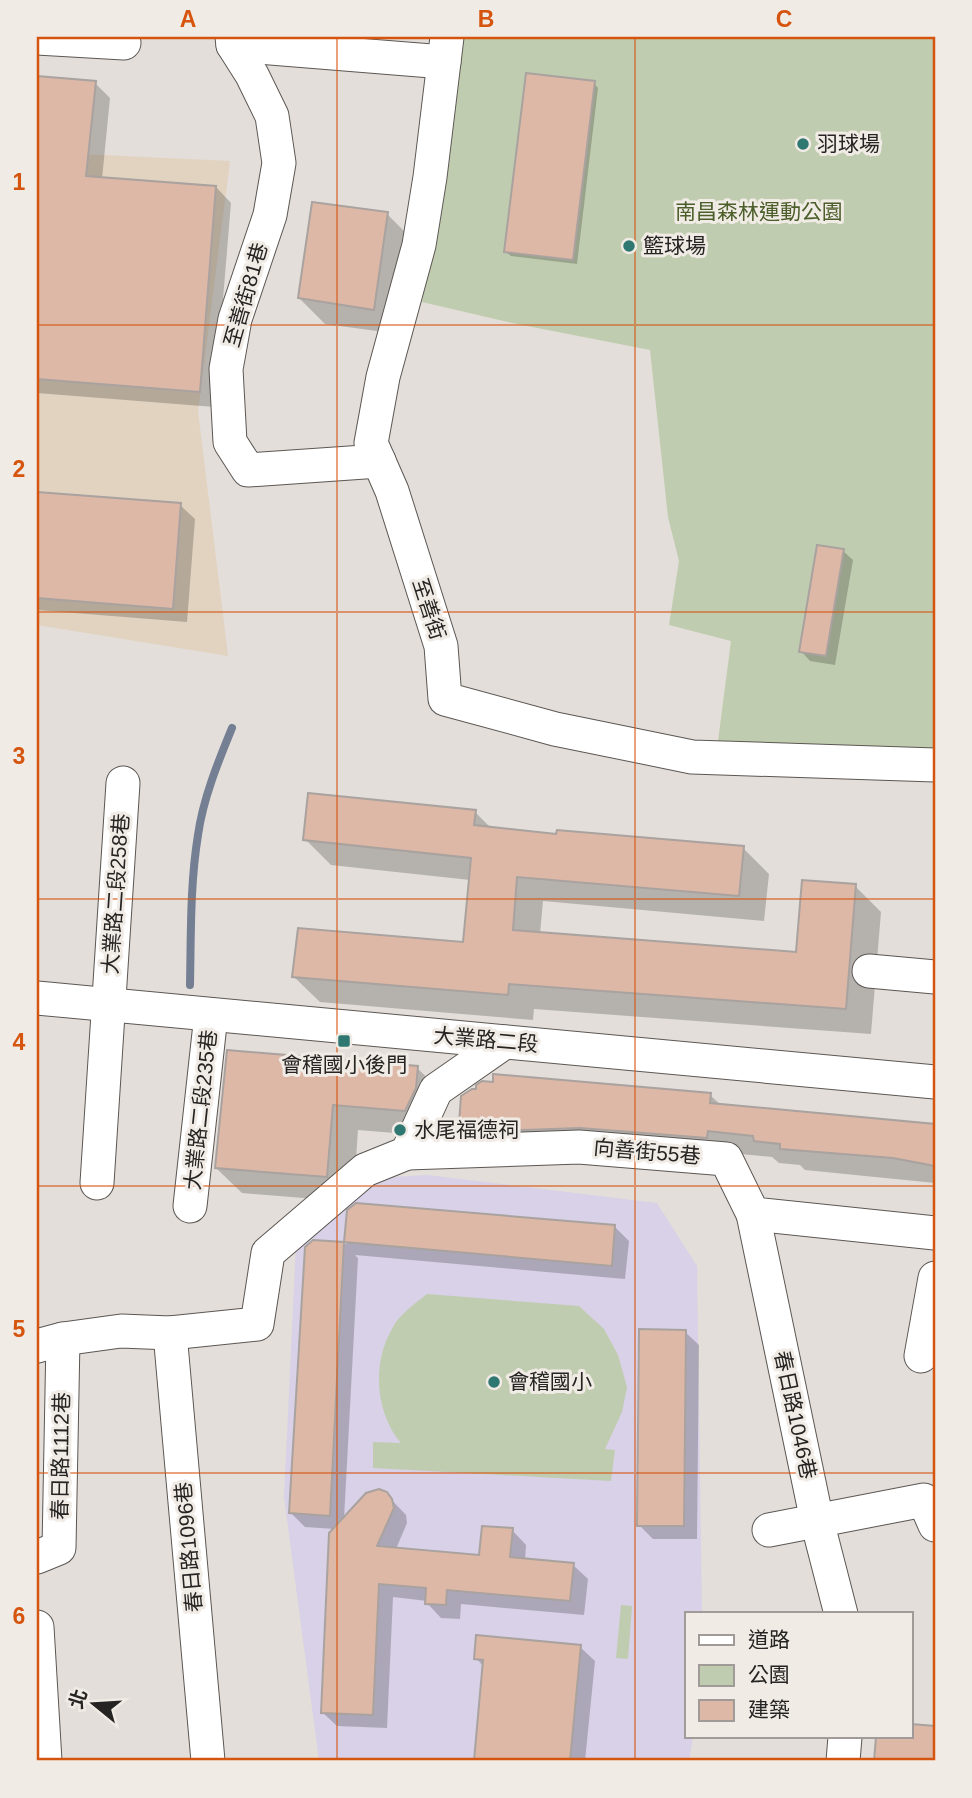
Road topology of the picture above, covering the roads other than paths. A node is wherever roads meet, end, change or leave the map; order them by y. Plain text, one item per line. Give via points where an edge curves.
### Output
1 (37, 38) edge
2 (232, 41) edge
3 (124, 43) dead end
4 (445, 49) edge
5 (379, 461) junction
6 (935, 765) edge
7 (123, 783) dead end
8 (869, 971) dead end
9 (935, 977) edge
10 (37, 998) edge
11 (108, 1005) junction
12 (195, 1013) junction
13 (505, 1042) junction
14 (935, 1082) edge
15 (407, 1153) junction
16 (97, 1183) dead end
17 (190, 1206) dead end
18 (753, 1214) junction
19 (935, 1233) edge
20 (935, 1278) edge
21 (170, 1333) junction
22 (50, 1343) edge
23 (921, 1356) dead end
24 (817, 1521) junction
25 (935, 1525) edge
26 (769, 1530) dead end
27 (37, 1557) edge
28 (840, 1612) edge
29 (37, 1627) edge
30 (40, 1722) edge
31 (845, 1738) edge
32 (45, 1761) edge
33 (208, 1761) edge
34 (843, 1761) edge

1 - 3 street
2 - 4 street
2 - 5 street, 至善街81巷 via 272,116 279,163 270,215 235,319 226,369 230,442 248,470
4 - 5 street, 至善街 via 419,245 383,377 371,443
5 - 6 street, 至善街 via 441,646 445,699 555,729 692,757
7 - 11 street, 大業路二段258巷
8 - 9 street
10 - 11 street, 大業路二段
11 - 12 street, 大業路二段
11 - 16 street, 大業路二段258巷
12 - 13 street, 大業路二段
12 - 17 street, 大業路二段235巷
13 - 14 street, 大業路二段
13 - 15 street via 436,1090
15 - 18 street, 向善街55巷 via 579,1147 726,1159
15 - 21 street via 365,1170 268,1253 257,1324
18 - 19 street
18 - 24 street, 春日路1046巷
20 - 23 street
21 - 22 street via 121,1331
21 - 33 street, 春日路1096巷
22 - 27 street, 春日路1112巷 via 59,1548
24 - 25 street via 924,1500
24 - 26 street
24 - 28 street, 春日路1046巷
29 - 30 street
30 - 32 street
31 - 34 street

